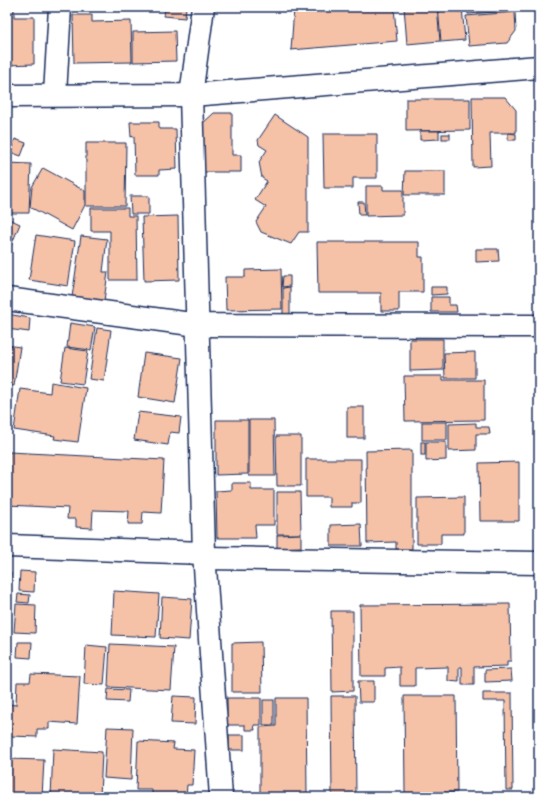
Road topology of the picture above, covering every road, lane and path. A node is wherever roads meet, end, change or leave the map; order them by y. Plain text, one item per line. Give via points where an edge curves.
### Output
1 (60, 7) edge
2 (203, 7) edge
3 (539, 68) edge
4 (55, 95) junction
5 (192, 95) junction
6 (7, 96) edge
7 (7, 299) edge
8 (198, 326) junction
9 (539, 326) edge
10 (7, 546) edge
11 (204, 556) junction
12 (539, 563) edge
13 (221, 797) edge

1 - 4 street
2 - 5 street
3 - 5 street
4 - 5 street
4 - 6 street
5 - 8 street
7 - 8 street
8 - 9 street
8 - 11 street
10 - 11 street
11 - 12 street
11 - 13 street

